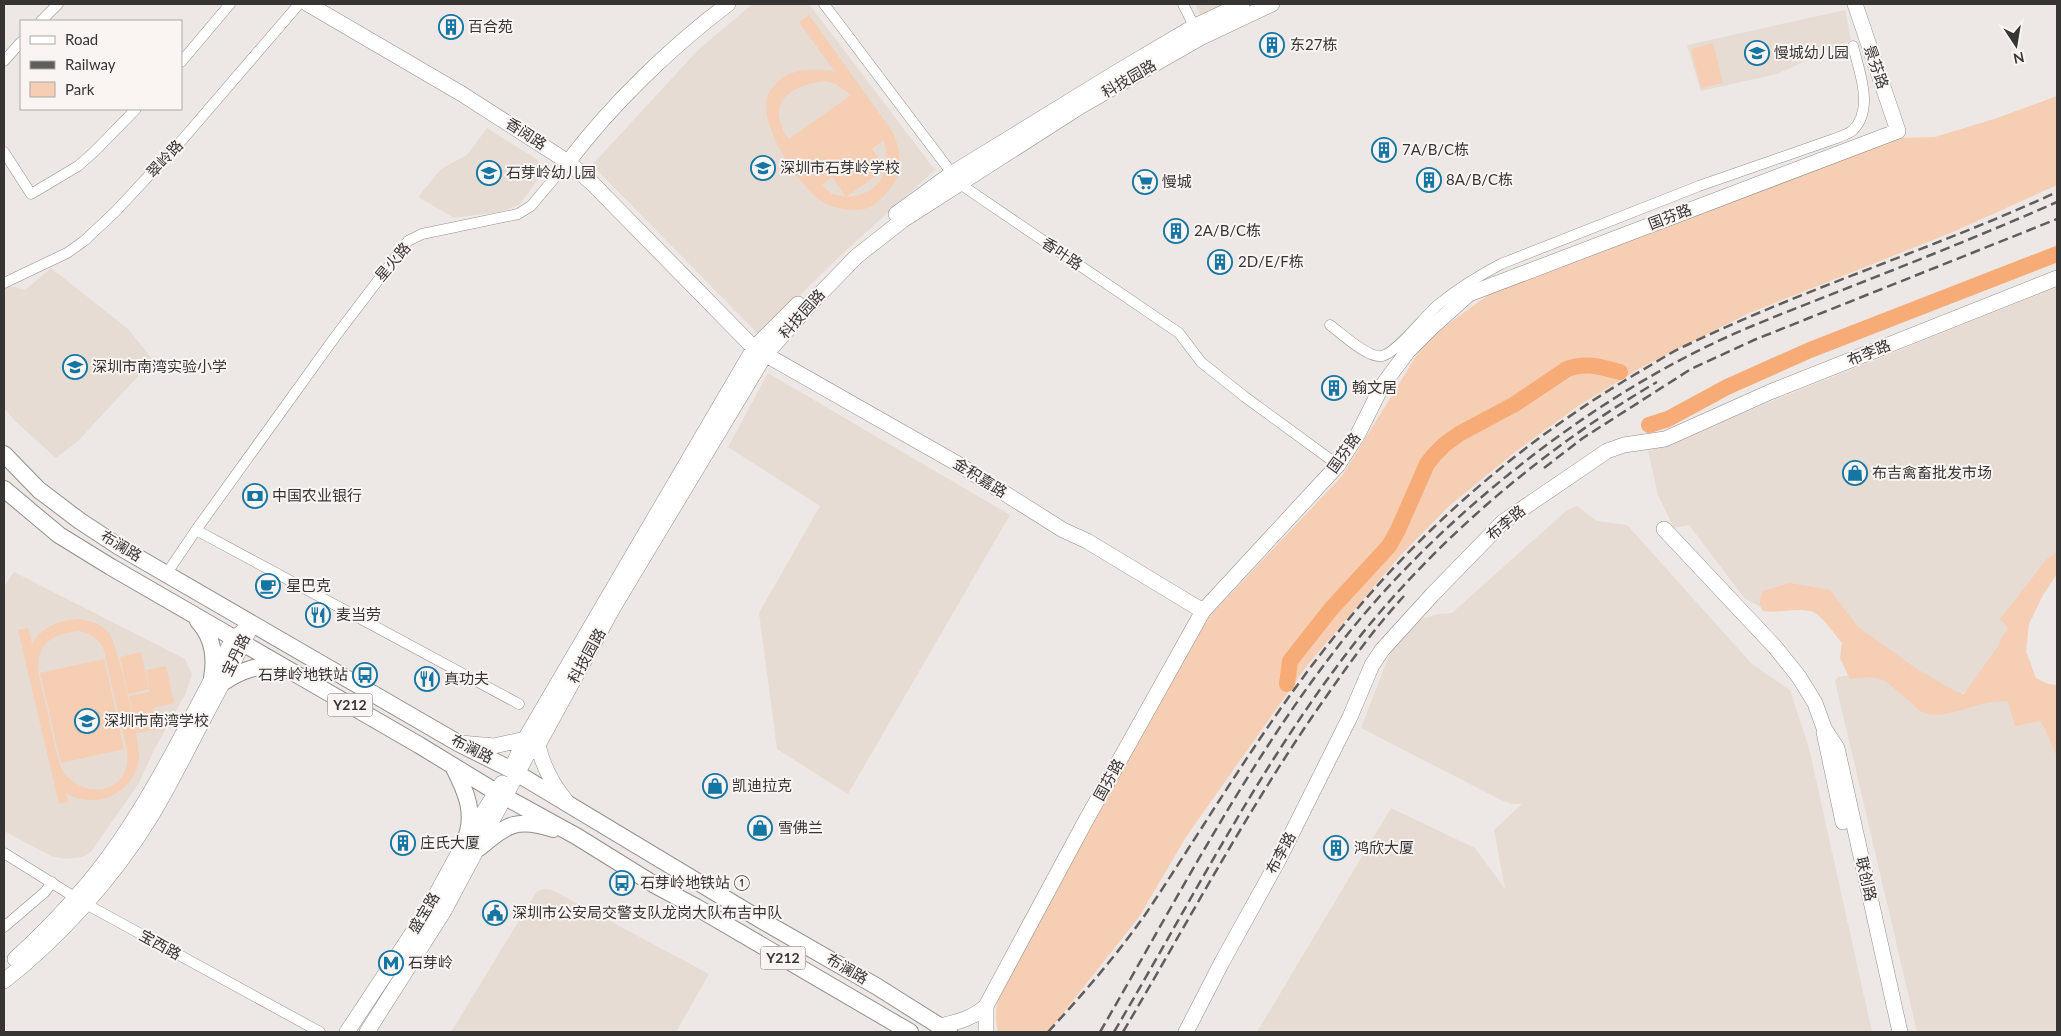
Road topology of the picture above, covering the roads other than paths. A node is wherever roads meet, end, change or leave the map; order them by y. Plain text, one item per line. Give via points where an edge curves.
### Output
1 (58, 4) edge
2 (230, 4) edge
3 (299, 4) edge
4 (308, 4) edge
5 (728, 4) edge
6 (824, 4) edge
7 (1183, 4) edge
8 (1242, 4) edge
9 (1272, 4) edge
10 (1855, 4) edge
11 (42, 20) edge
12 (1197, 32) junction
13 (20, 43) edge
14 (1853, 46) dead end
15 (4, 61) edge
16 (182, 61) edge
17 (135, 110) edge
18 (1898, 131) joint
19 (4, 152) edge
20 (568, 162) junction
21 (955, 179) junction
22 (2057, 278) edge
23 (4, 282) edge
24 (1330, 325) dead end
25 (759, 352) junction
26 (4, 454) edge
27 (1338, 465) junction
28 (4, 489) edge
29 (1664, 529) dead end
30 (196, 530) junction
31 (167, 573) junction
32 (156, 593) junction
33 (1203, 612) junction
34 (193, 616) junction
35 (252, 624) junction
36 (238, 642) junction
37 (285, 668) junction
38 (217, 680) junction
39 (519, 704) dead end
40 (1824, 728) junction
41 (531, 742) junction
42 (458, 743) junction
43 (454, 766) junction
44 (513, 771) junction
45 (501, 794) junction
46 (567, 805) junction
47 (549, 820) junction
48 (576, 836) junction
49 (471, 845) junction
50 (4, 853) edge
51 (52, 882) junction
52 (80, 900) junction
53 (4, 927) edge
54 (4, 969) edge
55 (4, 981) edge
56 (986, 1006) junction
57 (944, 1029) edge
58 (320, 1032) edge
59 (347, 1032) edge
60 (367, 1032) edge
61 (910, 1032) edge
62 (986, 1032) edge
63 (1186, 1032) edge
64 (1890, 1032) edge
65 (1900, 1032) edge

1 - 11 street
2 - 16 street
3 - 23 street, 翠岭路 via 183,139 115,212 67,253
4 - 20 street, 香阅路 via 462,94
5 - 20 street, 星火路 via 703,23 629,93
6 - 21 street, 香叶路
7 - 12 street
8 - 12 street, 科技园路
9 - 12 street, 科技园路
10 - 18 street, 景芬路
12 - 21 street, 科技园路 via 1081,106
13 - 15 street
14 - 24 street via 1865,98 1860,118 1851,131 1699,186 1501,264 1470,280 1437,305 1395,348 1382,356 1371,356
17 - 19 street via 78,166 31,194
18 - 27 street, 国芬路 via 1470,294 1408,351 1382,386
20 - 25 street, 香阅路
20 - 30 street, 星火路 via 531,206 518,214 422,234 408,241
21 - 25 street, 科技园路 via 857,256
21 - 27 street, 香叶路 via 1179,333 1201,362
22 - 63 street, 布李路 via 1770,392 1665,439 1607,450 1503,522 1432,595 1372,665 1279,859
25 - 33 street, 金积嘉路 via 958,464
25 - 41 street, 科技园路 via 613,608
26 - 31 main road, 布澜路 / Y212 via 39,490 80,521
27 - 33 street, 国芬路
28 - 32 main road, 布澜路 / Y212 via 59,535
29 - 40 street, 联创路 via 1775,647 1799,677
30 - 31 street, 星火路
30 - 39 street
31 - 32 street, 星火路
31 - 35 main road, 布澜路 / Y212
32 - 34 main road, 布澜路 / Y212
33 - 56 street, 国芬路
34 - 36 main road, 布澜路 / Y212
34 - 38 main road via 209,638
35 - 36 street, 宝丹路
35 - 42 main road, 布澜路 / Y212
36 - 37 main road, 布澜路 / Y212
36 - 38 street, 宝丹路
37 - 38 main road via 259,666
37 - 43 main road, 布澜路 / Y212
38 - 52 street, 宝丹路 via 139,812
40 - 64 street, 联创路
40 - 65 street, 联创路 via 1837,748
41 - 42 street via 494,746
41 - 44 street, 科技园路 via 527,755
41 - 46 street
42 - 44 main road, 布澜路 / Y212
43 - 45 main road, 布澜路 / Y212
43 - 49 main road via 470,808
44 - 45 street, 科技园路
44 - 46 main road, 布澜路 / Y212
45 - 47 main road, 布澜路 / Y212
45 - 49 street, 盛宝路
46 - 47 main road
46 - 57 main road, 布澜路 / Y212
47 - 48 main road, 布澜路 / Y212
48 - 49 main road via 538,824 517,823
48 - 61 main road, 布澜路 / Y212
49 - 59 street, 盛宝路
49 - 60 street, 盛宝路 via 444,912
50 - 51 street, 宝西路
51 - 52 street, 宝西路
51 - 53 street via 45,892
52 - 54 street, 宝丹路
52 - 55 street, 宝丹路 via 37,952
52 - 58 street, 宝西路
56 - 57 street via 976,1015
56 - 62 street

